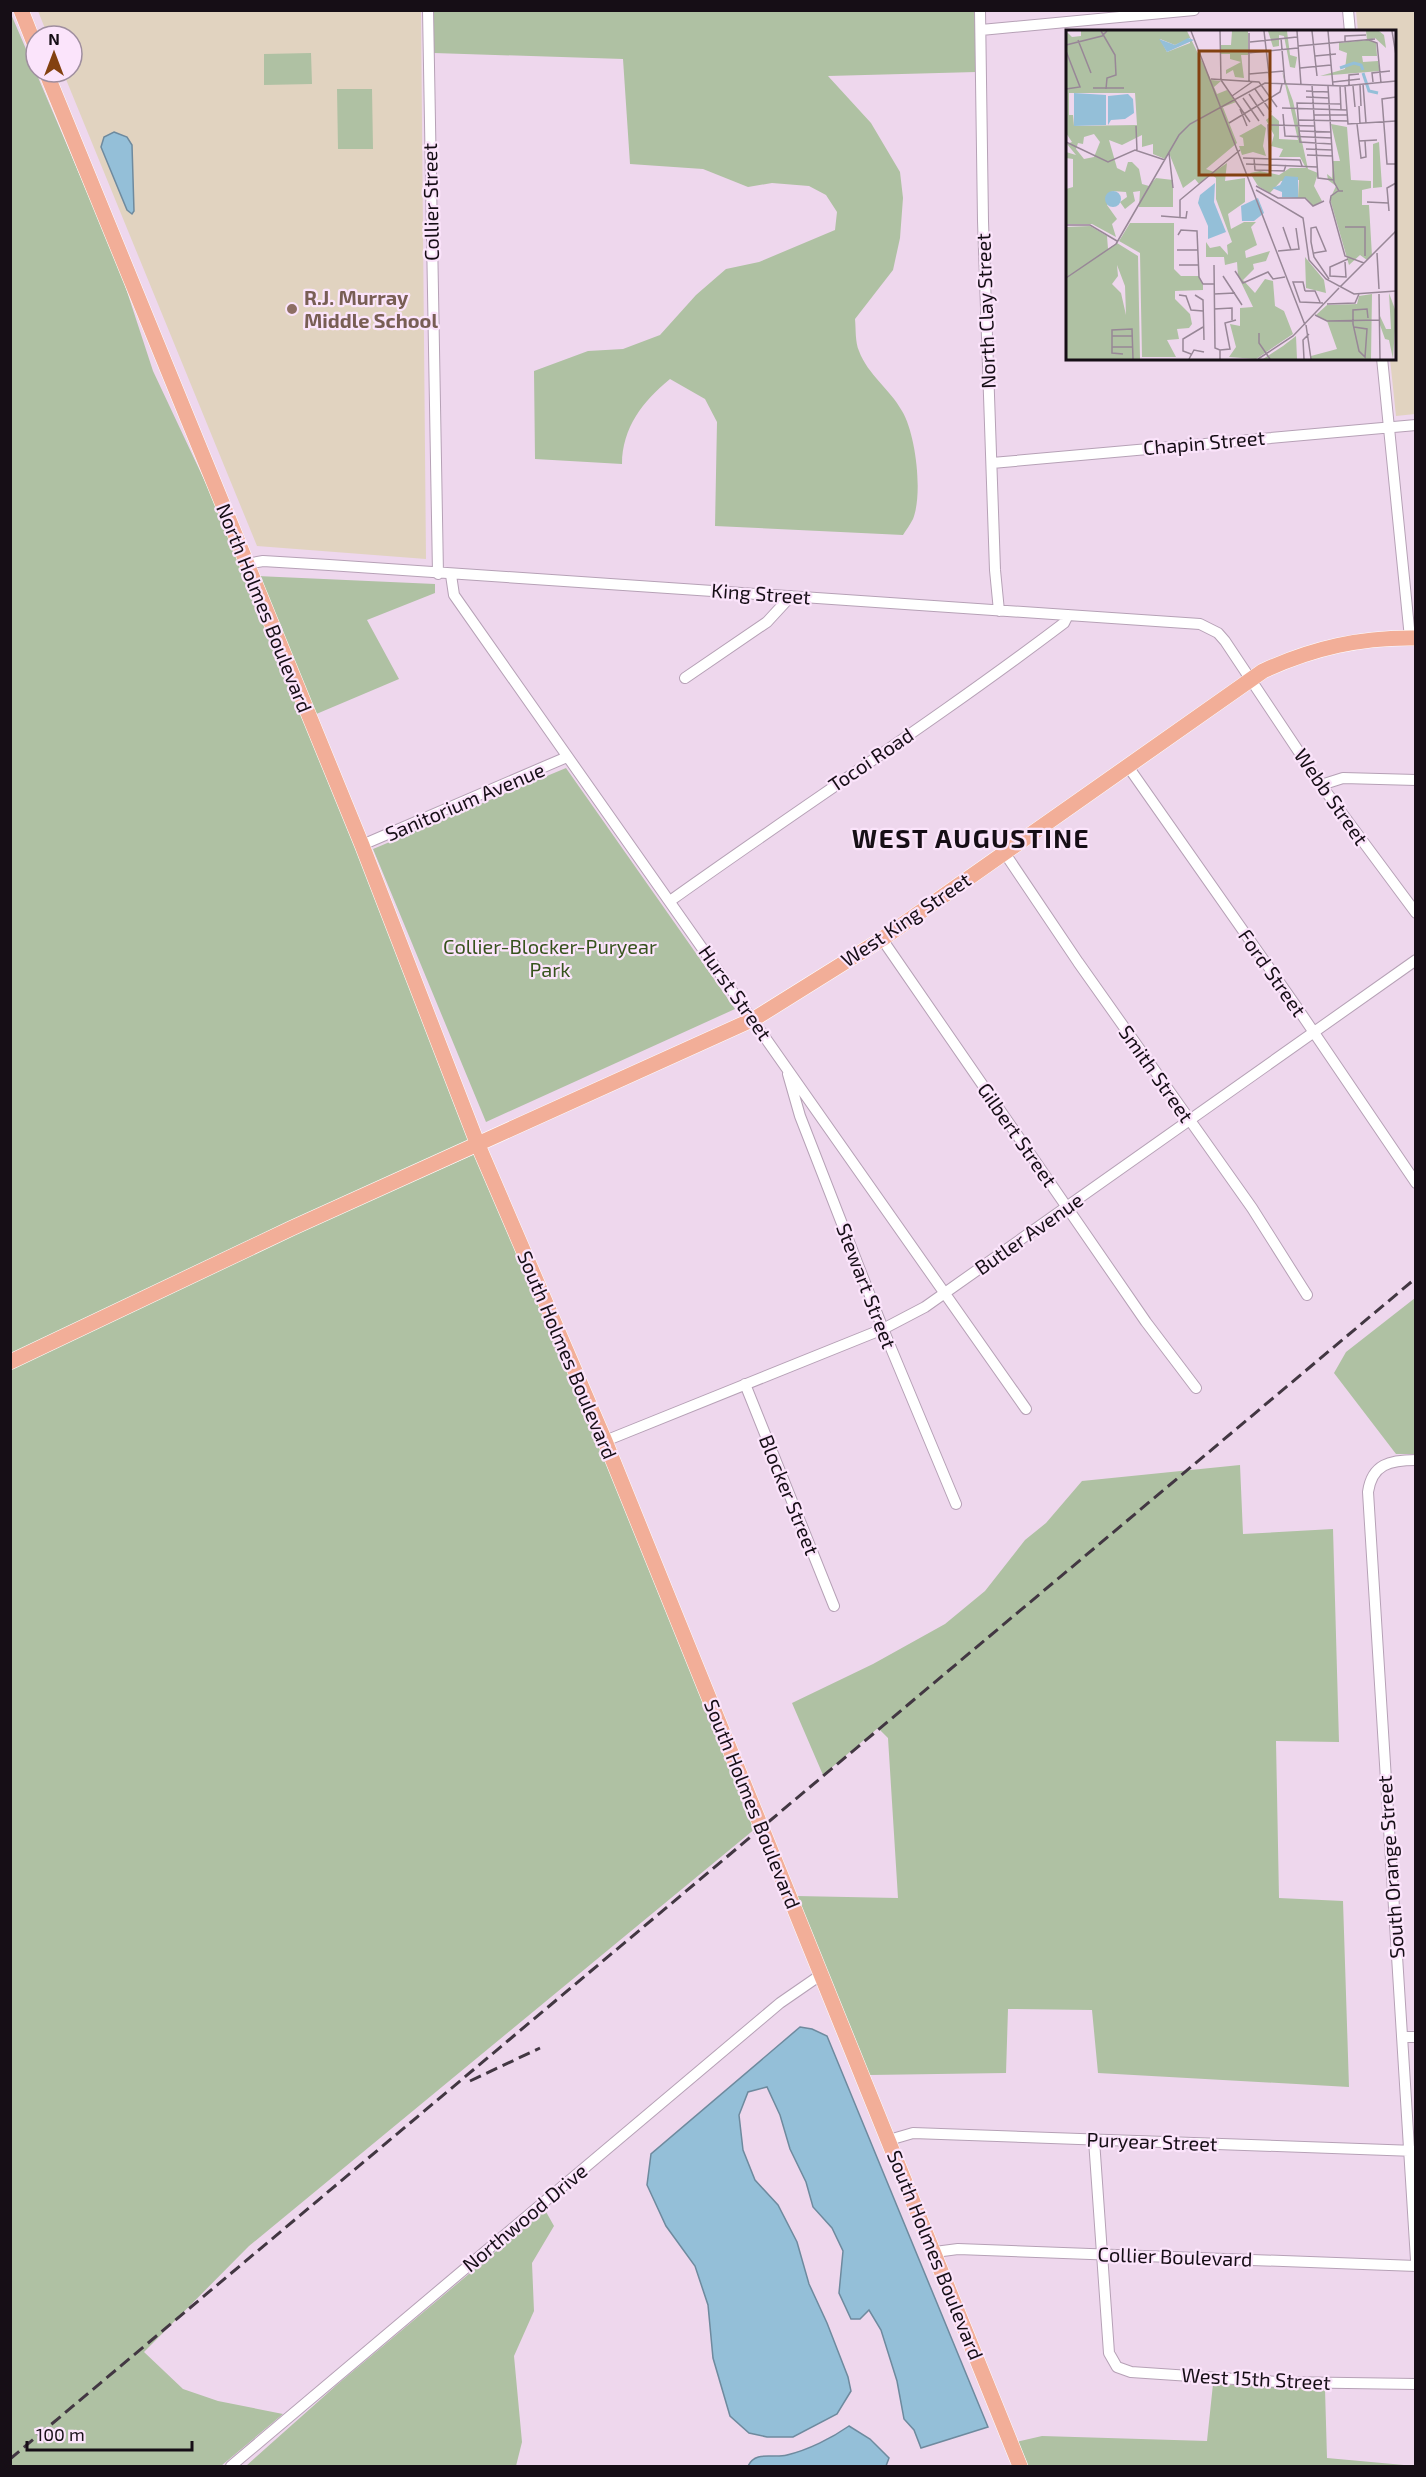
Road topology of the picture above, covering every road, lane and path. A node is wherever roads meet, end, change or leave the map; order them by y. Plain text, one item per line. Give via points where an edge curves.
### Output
1 (21, 10) edge
2 (428, 10) edge
3 (980, 10) edge
4 (1194, 10) edge
5 (1348, 10) edge
6 (27, 24) edge
7 (981, 30) junction
8 (1350, 30) edge
9 (51, 84) edge
10 (1382, 360) edge
11 (1416, 425) edge
12 (1389, 428) junction
13 (992, 463) junction
14 (246, 564) junction
15 (438, 574) junction
16 (450, 575) junction
17 (791, 596) junction
18 (999, 611) junction
19 (1068, 615) junction
20 (1413, 638) edge
21 (685, 678) dead end
22 (1251, 678) junction
23 (567, 757) junction
24 (1127, 765) junction
25 (1416, 780) edge
26 (1321, 785) junction
27 (362, 845) junction
28 (1004, 852) junction
29 (670, 901) junction
30 (1416, 913) edge
31 (882, 939) junction
32 (1416, 960) edge
33 (754, 1019) junction
34 (1314, 1032) junction
35 (786, 1065) junction
36 (1189, 1120) junction
37 (478, 1145) junction
38 (1416, 1183) edge
39 (1067, 1207) junction
40 (946, 1293) junction
41 (1307, 1295) dead end
42 (883, 1329) junction
43 (10, 1362) edge
44 (745, 1384) junction
45 (1196, 1388) dead end
46 (1026, 1409) dead end
47 (605, 1441) junction
48 (1416, 1460) edge
49 (956, 1504) dead end
50 (834, 1606) dead end
51 (822, 1974) junction
52 (1402, 2037) junction
53 (1416, 2037) edge
54 (889, 2140) junction
55 (1094, 2140) junction
56 (1412, 2151) edge
57 (934, 2252) junction
58 (1100, 2254) junction
59 (1416, 2260) edge
60 (1416, 2266) edge
61 (1416, 2384) edge
62 (231, 2466) edge
63 (1020, 2466) edge

1 - 6 main road
2 - 15 street, Collier Street
3 - 7 street, North Clay Street
4 - 7 street
5 - 8 street
7 - 13 street, North Clay Street
9 - 14 main road, North Holmes Boulevard
10 - 12 street
11 - 12 street, Chapin Street
12 - 13 street, Chapin Street
12 - 20 street
13 - 18 street, North Clay Street
14 - 15 street, King Street via 263,561
14 - 27 main road, North Holmes Boulevard
15 - 16 street, King Street
16 - 17 street, King Street
16 - 23 street, Hurst Street via 454,595
17 - 18 street, King Street
17 - 21 street via 767,621
18 - 19 street, King Street
19 - 22 street, King Street via 1200,624 1225,641
19 - 29 street, Tocoi Road via 1064,623 994,676
20 - 22 main road, West King Street via 1384,637 1329,646 1289,659
22 - 24 main road, West King Street
22 - 26 street, Webb Street
23 - 27 street, Sanitorium Avenue
23 - 29 street, Hurst Street
24 - 28 main road, West King Street
24 - 34 street, Ford Street
25 - 26 street via 1343,778
26 - 30 street, Webb Street
27 - 37 main road, North Holmes Boulevard
28 - 31 main road, West King Street
28 - 36 street, Smith Street
29 - 33 street, Hurst Street
31 - 33 main road, West King Street
31 - 39 street, Gilbert Street
32 - 34 street, Butler Avenue
33 - 35 street, Hurst Street
33 - 37 main road, West King Street
34 - 36 street, Butler Avenue
34 - 38 street, Ford Street
35 - 40 street, Hurst Street
35 - 42 street, Stewart Street via 800,1116
36 - 39 street, Butler Avenue
36 - 41 street, Smith Street via 1252,1208
37 - 43 main road, West King Street
37 - 47 main road, South Holmes Boulevard
39 - 40 street, Butler Avenue
39 - 45 street, Gilbert Street
40 - 42 street, Butler Avenue
40 - 46 street, Hurst Street
42 - 44 street, Butler Avenue
42 - 49 street, Stewart Street
44 - 47 street, Butler Avenue
44 - 50 street, Blocker Street
47 - 51 main road, South Holmes Boulevard
48 - 52 street, South Orange Street via 1384,1464 1373,1474 1368,1492
51 - 54 main road, South Holmes Boulevard
51 - 62 street, Northwood Drive via 780,2003
52 - 53 street
52 - 56 street, South Orange Street
54 - 55 street, Puryear Street via 914,2133
54 - 57 main road, South Holmes Boulevard
55 - 56 street, Puryear Street
55 - 58 street
56 - 59 street, South Orange Street
57 - 58 street, Collier Boulevard via 958,2249
57 - 63 main road, South Holmes Boulevard
58 - 60 street, Collier Boulevard
58 - 61 street, West 15th Street via 1109,2349 1117,2367 1131,2372 1279,2382

